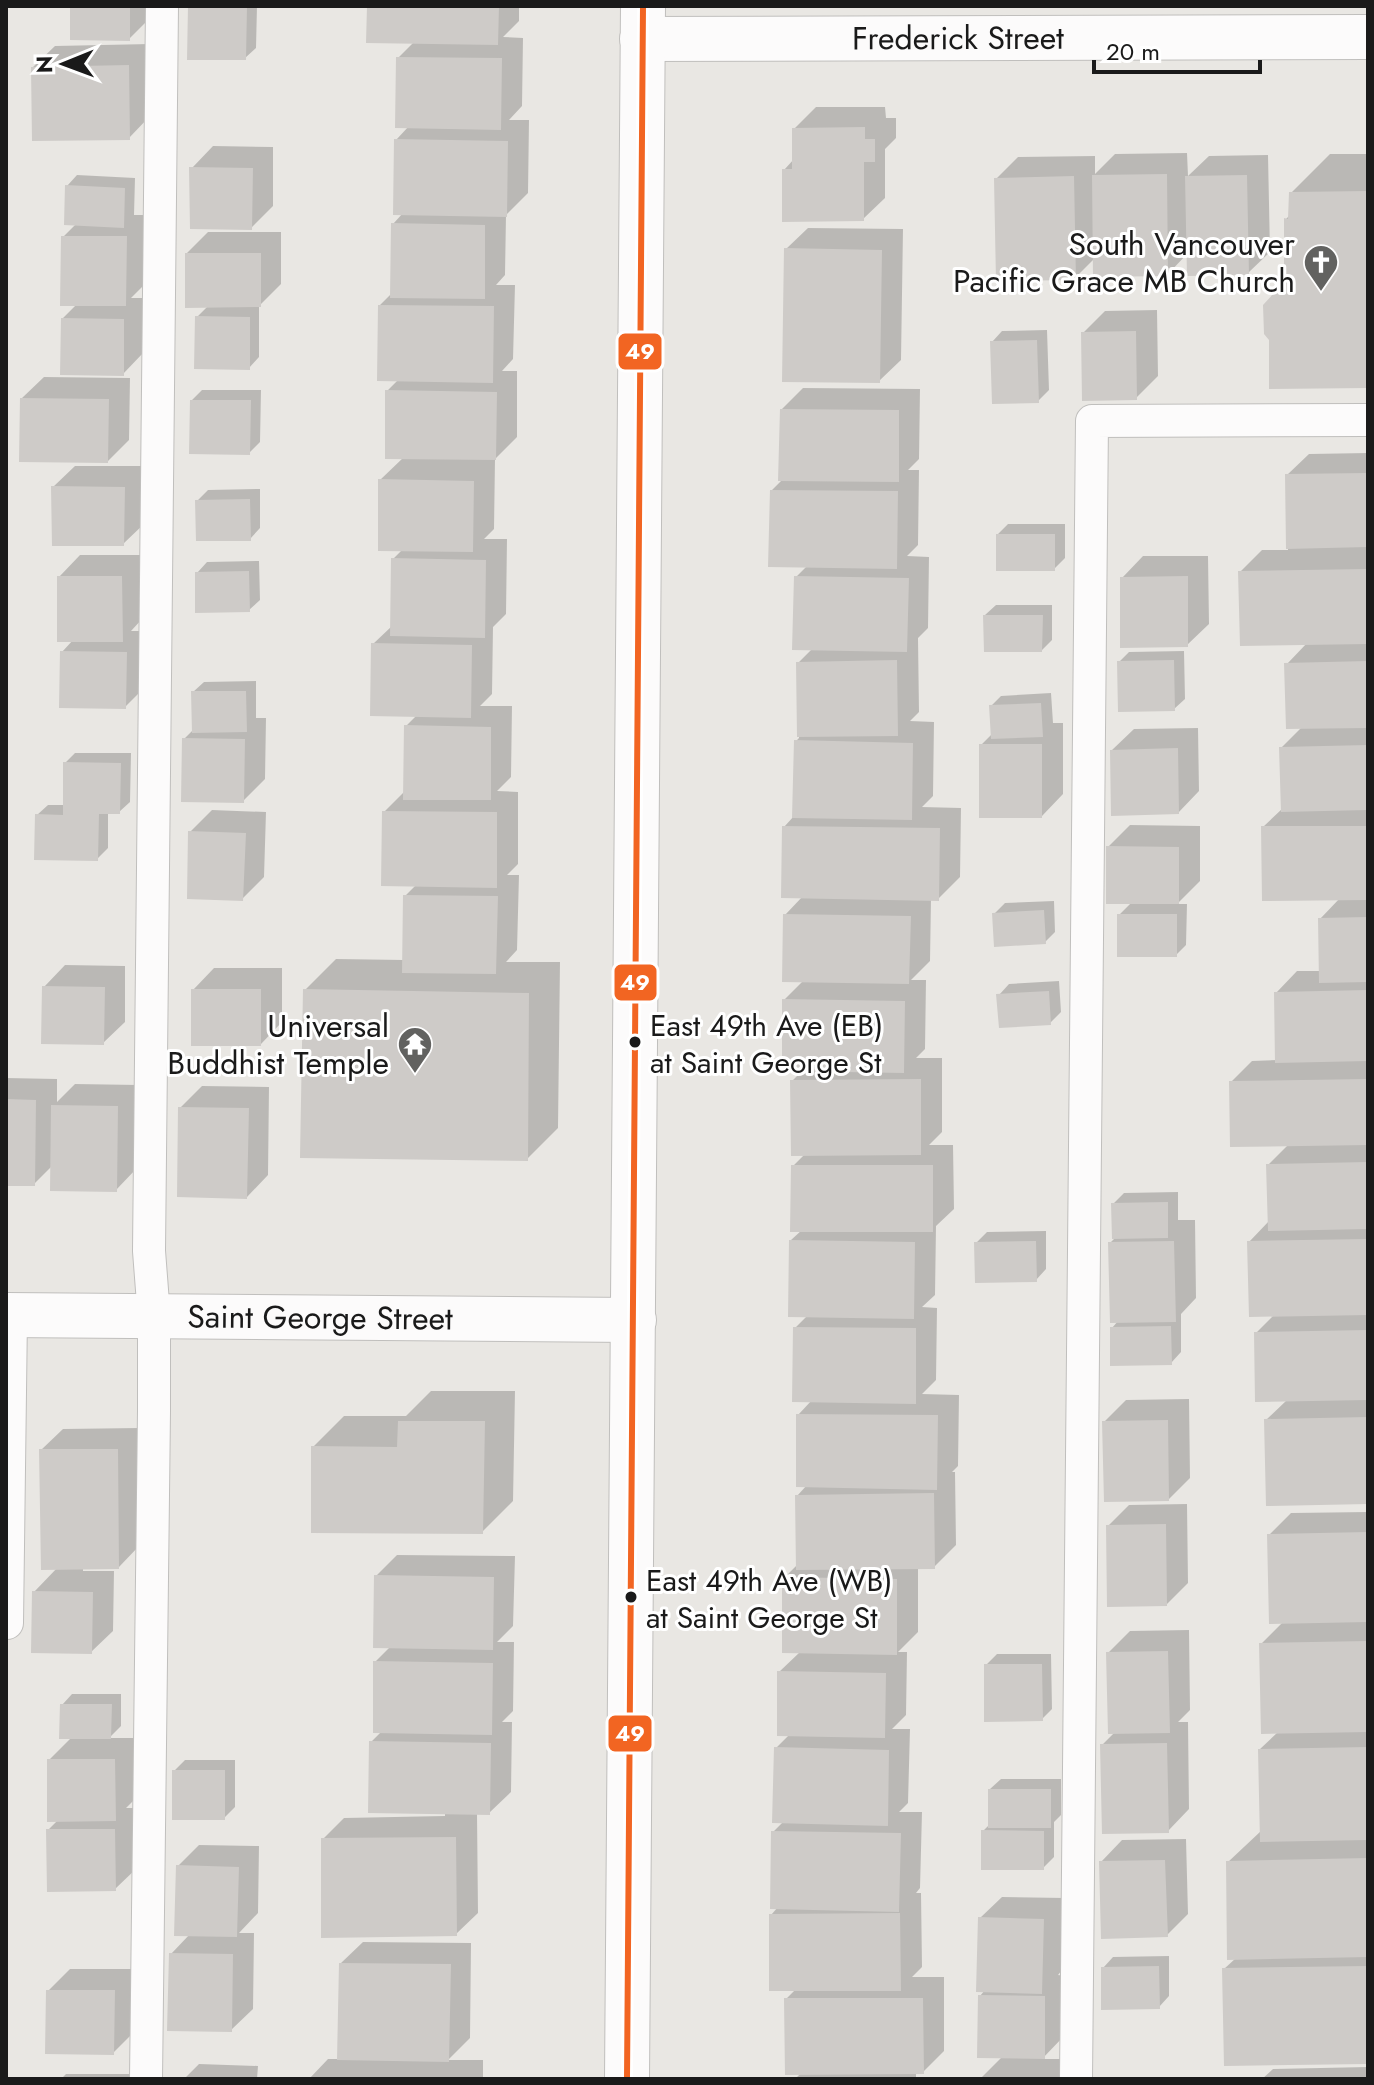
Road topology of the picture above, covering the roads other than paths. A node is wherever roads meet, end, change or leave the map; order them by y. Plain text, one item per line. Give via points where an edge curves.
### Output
1 (162, 6) edge
2 (643, 23) edge
3 (1368, 37) edge
4 (1368, 420) edge
5 (9, 1315) edge
6 (154, 1316) junction
7 (634, 1320) junction
8 (7, 1623) edge
9 (146, 2079) edge
10 (627, 2079) edge
11 (1076, 2079) edge

1 - 6 lane via 149,1251
2 - 3 street, Frederick Street
2 - 7 street
4 - 11 lane via 1092,421
5 - 6 street, Saint George Street
5 - 8 lane
6 - 7 street, Saint George Street
6 - 9 lane
7 - 10 street

